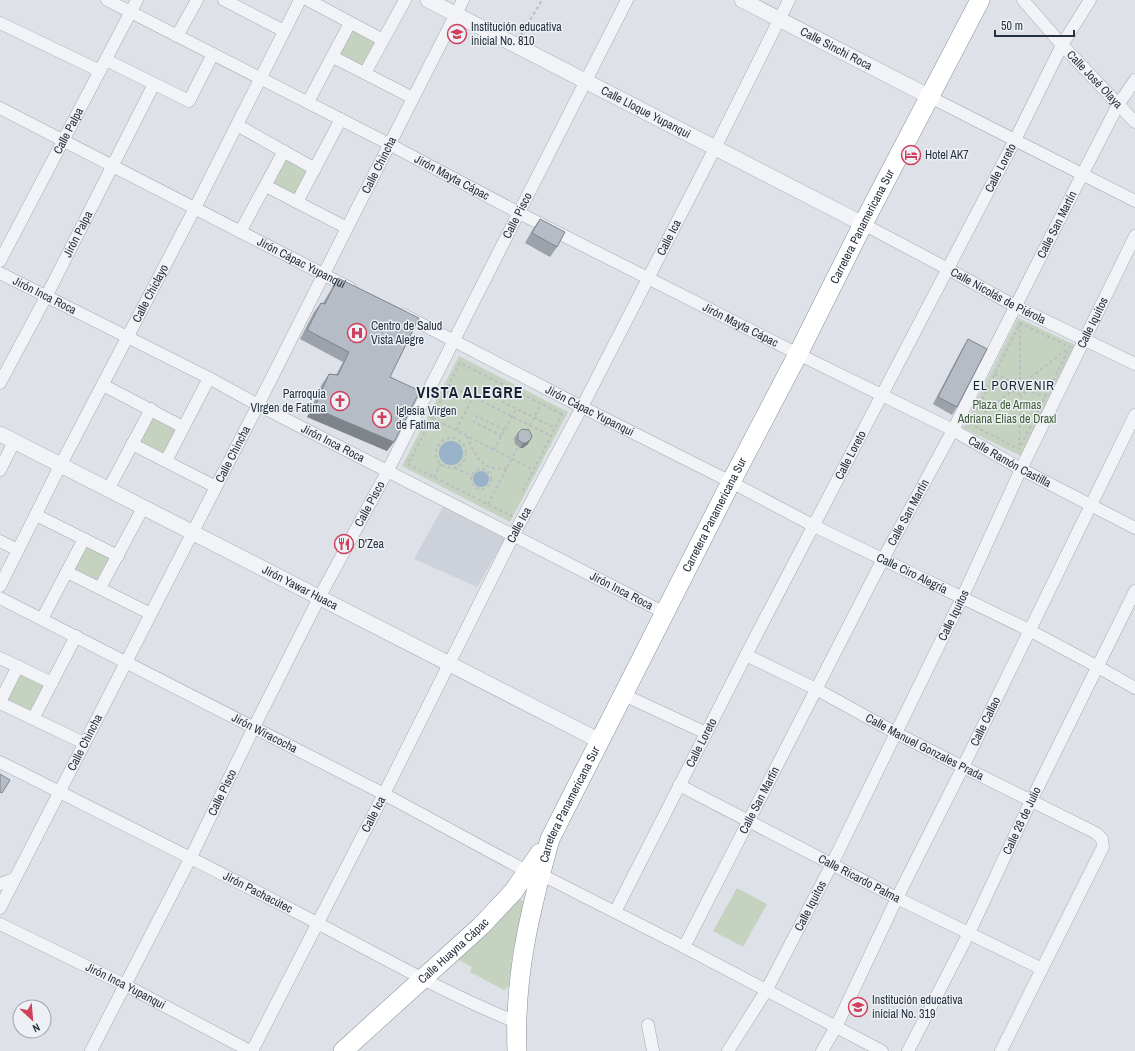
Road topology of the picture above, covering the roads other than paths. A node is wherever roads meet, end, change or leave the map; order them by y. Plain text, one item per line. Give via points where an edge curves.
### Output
1 (107, 0) edge
2 (137, 0) edge
3 (197, 0) edge
4 (224, 0) edge
5 (300, 0) edge
6 (308, 0) edge
7 (405, 0) edge
8 (428, 0) edge
9 (463, 0) edge
10 (626, 0) edge
11 (742, 0) edge
12 (789, 0) edge
13 (980, 0) edge
14 (1023, 0) edge
15 (1090, 0) edge
16 (239, 4) edge
17 (131, 12) junction
18 (456, 14) junction
19 (779, 19) junction
20 (0, 23) edge
21 (350, 23) junction
22 (284, 32) junction
23 (178, 36) junction
24 (383, 40) junction
25 (1062, 45) junction
26 (213, 54) junction
27 (333, 57) junction
28 (106, 60) junction
29 (100, 71) junction
30 (365, 73) junction
31 (260, 78) junction
32 (1135, 80) edge
33 (585, 81) junction
34 (154, 84) junction
35 (930, 97) junction
36 (413, 98) junction
37 (308, 102) junction
38 (1118, 105) junction
39 (0, 108) edge
40 (341, 119) junction
41 (1135, 122) edge
42 (237, 125) junction
43 (1015, 140) junction
44 (64, 141) junction
45 (389, 144) junction
46 (715, 148) junction
47 (284, 151) junction
48 (113, 166) junction
49 (315, 169) junction
50 (1082, 175) junction
51 (266, 186) junction
52 (1135, 201) edge
53 (297, 202) junction
54 (195, 208) junction
55 (519, 213) junction
56 (863, 224) junction
57 (347, 228) junction
58 (240, 232) junction
59 (1135, 236) edge
60 (0, 261) edge
61 (948, 268) junction
62 (0, 273) edge
63 (323, 274) junction
64 (648, 277) junction
65 (357, 292) edge
66 (47, 295) junction
67 (1015, 306) junction
68 (392, 309) edge
69 (128, 337) junction
70 (454, 340) junction
71 (1084, 340) junction
72 (798, 354) junction
73 (1135, 364) edge
74 (209, 378) junction
75 (0, 384) edge
76 (103, 385) junction
77 (881, 395) junction
78 (258, 405) junction
79 (582, 407) junction
80 (151, 409) junction
81 (1135, 415) edge
82 (183, 427) junction
83 (953, 430) junction
84 (0, 434) edge
85 (14, 442) junction
86 (132, 444) junction
87 (166, 461) junction
88 (60, 466) junction
89 (1021, 469) junction
90 (0, 470) edge
91 (388, 470) junction
92 (732, 482) junction
93 (216, 487) junction
94 (108, 490) junction
95 (1091, 504) junction
96 (143, 508) junction
97 (36, 515) junction
98 (814, 526) junction
99 (1135, 528) edge
100 (193, 533) junction
101 (514, 534) junction
102 (84, 539) junction
103 (0, 541) edge
104 (18, 550) junction
105 (118, 556) junction
106 (882, 559) junction
107 (67, 572) junction
108 (0, 586) edge
109 (100, 588) junction
110 (1135, 591) edge
111 (0, 598) edge
112 (319, 598) junction
113 (962, 598) junction
114 (666, 613) junction
115 (151, 614) junction
116 (42, 619) junction
117 (1029, 630) junction
118 (76, 636) junction
119 (746, 655) junction
120 (0, 658) edge
121 (126, 662) junction
122 (450, 665) junction
123 (18, 666) junction
124 (1098, 666) junction
125 (52, 683) junction
126 (1135, 688) edge
127 (816, 689) junction
128 (624, 695) junction
129 (0, 703) edge
130 (33, 719) junction
131 (254, 726) junction
132 (706, 733) junction
133 (896, 733) junction
134 (600, 741) junction
135 (84, 743) junction
136 (0, 762) edge
137 (963, 768) junction
138 (679, 785) junction
139 (59, 791) junction
140 (384, 794) junction
141 (1031, 801) junction
142 (748, 822) junction
143 (550, 839) joint
144 (191, 857) junction
145 (832, 864) junction
146 (534, 873) junction
147 (14, 879) junction
148 (0, 884) edge
149 (897, 898) junction
150 (0, 908) edge
151 (615, 912) junction
152 (318, 923) junction
153 (0, 924) edge
154 (969, 933) junction
155 (684, 947) junction
156 (1042, 969) junction
157 (423, 979) junction
158 (125, 985) junction
159 (766, 991) junction
160 (516, 1022) junction
161 (648, 1026) dead end
162 (836, 1027) junction
163 (91, 1051) edge
164 (251, 1051) edge
165 (343, 1051) edge
166 (517, 1051) edge
167 (653, 1051) edge
168 (728, 1051) edge
169 (822, 1051) edge
170 (882, 1051) edge
171 (908, 1051) edge
172 (1001, 1051) edge

1 - 17 street, Jirón Mayta Cápac
2 - 17 street, Calle Palpa
3 - 23 street
4 - 16 street
5 - 22 street, Calle Chiclayo
6 - 21 street
7 - 24 street
8 - 18 street, Calle Lloque Yupanqui
9 - 18 street, Calle Chincha
10 - 33 street, Calle Pisco
11 - 19 street, Calle Sinchi Roca
12 - 19 street, Calle Ica
13 - 35 highway, Carretera Panamericana Sur
14 - 25 street, Calle José Olaya
15 - 25 street, Calle Loreto
16 - 22 street
17 - 23 street, Jirón Mayta Cápac
17 - 28 street, Calle Palpa
18 - 33 street, Calle Lloque Yupanqui
18 - 36 street, Calle Chincha
19 - 35 street, Calle Sinchi Roca
19 - 46 street, Calle Ica
20 - 29 street
21 - 24 street
21 - 27 street
22 - 31 street, Calle Chiclayo
23 - 26 street, Jirón Mayta Cápac
24 - 30 street
25 - 38 street, Calle José Olaya
25 - 43 street, Calle Loreto
26 - 31 street, Jirón Mayta Cápac
26 - 34 street via 189,101
27 - 30 street
27 - 37 street
28 - 29 street, Calle Palpa
28 - 34 street
29 - 44 street, Calle Palpa
30 - 36 street
31 - 37 street, Jirón Mayta Cápac
31 - 42 street, Calle Chiclayo
32 - 38 street, Calle San Martín
33 - 46 street, Calle Lloque Yupanqui
33 - 55 street, Calle Pisco
34 - 48 street, Jirón Palpa
35 - 43 street
35 - 56 highway, Carretera Panamericana Sur
36 - 45 street, Calle Chincha
37 - 40 street, Jirón Mayta Cápac
38 - 41 street, Calle José Olaya
38 - 50 street, Calle San Martín
39 - 44 street, Jirón Cápac Yupanqui
40 - 45 street, Jirón Mayta Cápac
40 - 49 street
42 - 47 street
42 - 54 street, Calle Chiclayo
43 - 50 street
43 - 61 street, Calle Loreto
44 - 48 street, Jirón Cápac Yupanqui
44 - 60 street, Calle Palpa
45 - 55 street, Jirón Mayta Cápac
45 - 57 street, Calle Chincha
46 - 56 street, Calle Lloque Yupanqui
46 - 64 street, Calle Ica
47 - 49 street
47 - 51 street
48 - 54 street, Jirón Cápac Yupanqui
48 - 66 street, Jirón Palpa
49 - 53 street
50 - 52 street
50 - 67 street, Calle San Martín
51 - 53 street
51 - 58 street
53 - 57 street
54 - 58 street, Jirón Cápac Yupanqui
54 - 69 street, Calle Chiclayo
55 - 64 street, Jirón Mayta Cápac
55 - 70 street, Calle Pisco
56 - 61 street, Calle Nicolás de Piérola
56 - 72 highway, Carretera Panamericana Sur
57 - 63 street, Calle Chincha
58 - 63 street, Jirón Cápac Yupanqui
59 - 71 street, Calle Iquitos
61 - 67 street, Calle Nicolás de Piérola
61 - 77 street, Calle Loreto
62 - 66 street, Jirón Inca Roca
63 - 65 street, Jirón Cápac Yupanqui
63 - 78 street, Calle Chincha
64 - 72 street, Jirón Mayta Cápac
64 - 79 street, Calle Ica
66 - 69 street, Jirón Inca Roca
66 - 75 street, Jirón Palpa
67 - 71 street, Calle Nicolás de Piérola
67 - 83 street, Calle San Martín
68 - 70 street, Jirón Cápac Yupanqui
69 - 74 street, Jirón Inca Roca
69 - 76 street, Calle Chiclayo
70 - 79 street, Jirón Cápac Yupanqui
70 - 91 street, Calle Pisco
71 - 73 street, Calle Nicolás de Piérola
71 - 89 street, Calle Iquitos
72 - 77 street, Calle Ramón Castilla
72 - 92 highway, Carretera Panamericana Sur
74 - 78 street, Jirón Inca Roca
74 - 82 street
76 - 80 street
76 - 88 street, Calle Chiclayo
77 - 83 street, Calle Ramón Castilla
77 - 98 street, Calle Loreto
78 - 91 street, Jirón Inca Roca
78 - 93 street, Calle Chincha
79 - 92 street, Jirón Cápac Yupanqui
79 - 101 street, Calle Ica
80 - 82 street
80 - 86 street
81 - 95 street, Calle Callao
82 - 87 street
83 - 89 street, Calle Ramón Castilla
83 - 106 street, Calle San Martín
84 - 85 street, Jirón Yawar Huaca
85 - 88 street, Jirón Yawar Huaca
85 - 90 street
86 - 87 street
86 - 94 street
87 - 93 street
88 - 94 street, Jirón Yawar Huaca
88 - 97 street, Calle Chiclayo
89 - 95 street, Calle Ramón Castilla
89 - 113 street, Calle Iquitos
91 - 101 street, Jirón Inca Roca
91 - 112 street, Calle Pisco
92 - 98 street, Calle Ciro Alegría
92 - 114 highway, Carretera Panamericana Sur
93 - 100 street, Calle Chincha
94 - 96 street, Jirón Yawar Huaca
95 - 99 street, Calle Ramón Castilla
95 - 117 street, Calle Callao
96 - 100 street, Jirón Yawar Huaca
96 - 105 street
97 - 102 street
97 - 104 street, Calle Chiclayo
98 - 106 street, Calle Ciro Alegría
98 - 119 street, Calle Loreto
100 - 112 street, Jirón Yawar Huaca
100 - 115 street, Calle Chincha
101 - 114 street, Jirón Inca Roca
101 - 122 street, Calle Ica
102 - 105 street
102 - 107 street
103 - 104 street
104 - 108 street, Calle Chiclayo
105 - 109 street
106 - 113 street, Calle Ciro Alegría
106 - 127 street, Calle San Martín
107 - 109 street
107 - 116 street
109 - 115 street
110 - 124 street, Calle 28 de Julio
111 - 116 street, Jirón Wiracocha
112 - 122 street, Jirón Yawar Huaca
112 - 131 street, Calle Pisco
113 - 117 street, Calle Ciro Alegría
113 - 133 street, Calle Iquitos
114 - 128 highway, Carretera Panamericana Sur
115 - 121 street, Calle Chincha
116 - 118 street, Jirón Wiracocha
117 - 124 street, Calle Ciro Alegría
117 - 137 street, Calle Callao
118 - 121 street, Jirón Wiracocha
118 - 125 street
119 - 127 street, Calle Manuel Gonzales Prada
119 - 132 street, Calle Loreto
120 - 123 street
121 - 131 street, Jirón Wiracocha
121 - 135 street, Calle Chincha
122 - 134 street, Jirón Yawar Huaca
122 - 140 street, Calle Ica
123 - 125 street
123 - 129 street
124 - 126 street, Calle Ciro Alegría
124 - 141 street, Calle 28 de Julio
125 - 130 street
127 - 133 street, Calle Manuel Gonzales Prada
127 - 142 street, Calle San Martín
128 - 132 street
128 - 134 highway, Carretera Panamericana Sur
129 - 130 street
130 - 135 street
131 - 140 street, Jirón Wiracocha
131 - 144 street, Calle Pisco
132 - 138 street, Calle Loreto
133 - 137 street, Calle Manuel Gonzales Prada
133 - 145 street, Calle Iquitos
134 - 143 highway, Carretera Panamericana Sur
135 - 139 street, Calle Chincha
136 - 139 street, Jirón Pachacútec
137 - 141 street, Calle Manuel Gonzales Prada
137 - 149 street, Calle Callao
138 - 142 street, Calle Ricardo Palma
138 - 151 street, Calle Loreto
139 - 144 street, Jirón Pachacútec
139 - 147 street, Calle Chincha
140 - 146 street, Jirón Wiracocha
140 - 152 street, Calle Ica
141 - 154 street, Calle 28 de Julio
141 - 156 street, Calle Manuel Gonzales Prada via 1096,833 1102,839 1103,847
142 - 145 street, Calle Ricardo Palma
142 - 155 street, Calle San Martín
143 - 146 highway, Calle Huayna Cápac
144 - 152 street, Jirón Pachacútec
144 - 158 street, Calle Pisco
145 - 149 street, Calle Ricardo Palma
145 - 159 street, Calle Iquitos
146 - 151 street, Jirón Wiracocha
146 - 157 highway, Calle Huayna Cápac
146 - 160 highway, Carretera Panamericana Sur
147 - 148 street
147 - 150 street, Calle Chincha
149 - 154 street, Calle Ricardo Palma
149 - 162 street, Calle Callao
151 - 155 street, Jirón Wiracocha
152 - 157 street, Jirón Pachacútec
152 - 164 street, Calle Ica
153 - 158 street, Jirón Inca Yupanqui
154 - 156 street, Calle Ricardo Palma
154 - 171 street, Calle 28 de Julio
155 - 159 street, Jirón Wiracocha
156 - 172 street
157 - 160 street, Jirón Pachacútec
157 - 165 highway, Calle Huayna Cápac
158 - 163 street, Calle Pisco
158 - 164 street, Jirón Inca Yupanqui
159 - 162 street, Jirón Wiracocha
159 - 168 street, Calle Iquitos
160 - 166 highway, Carretera Panamericana Sur
161 - 167 street
162 - 169 street, Calle Callao
162 - 170 street, Jirón Wiracocha

